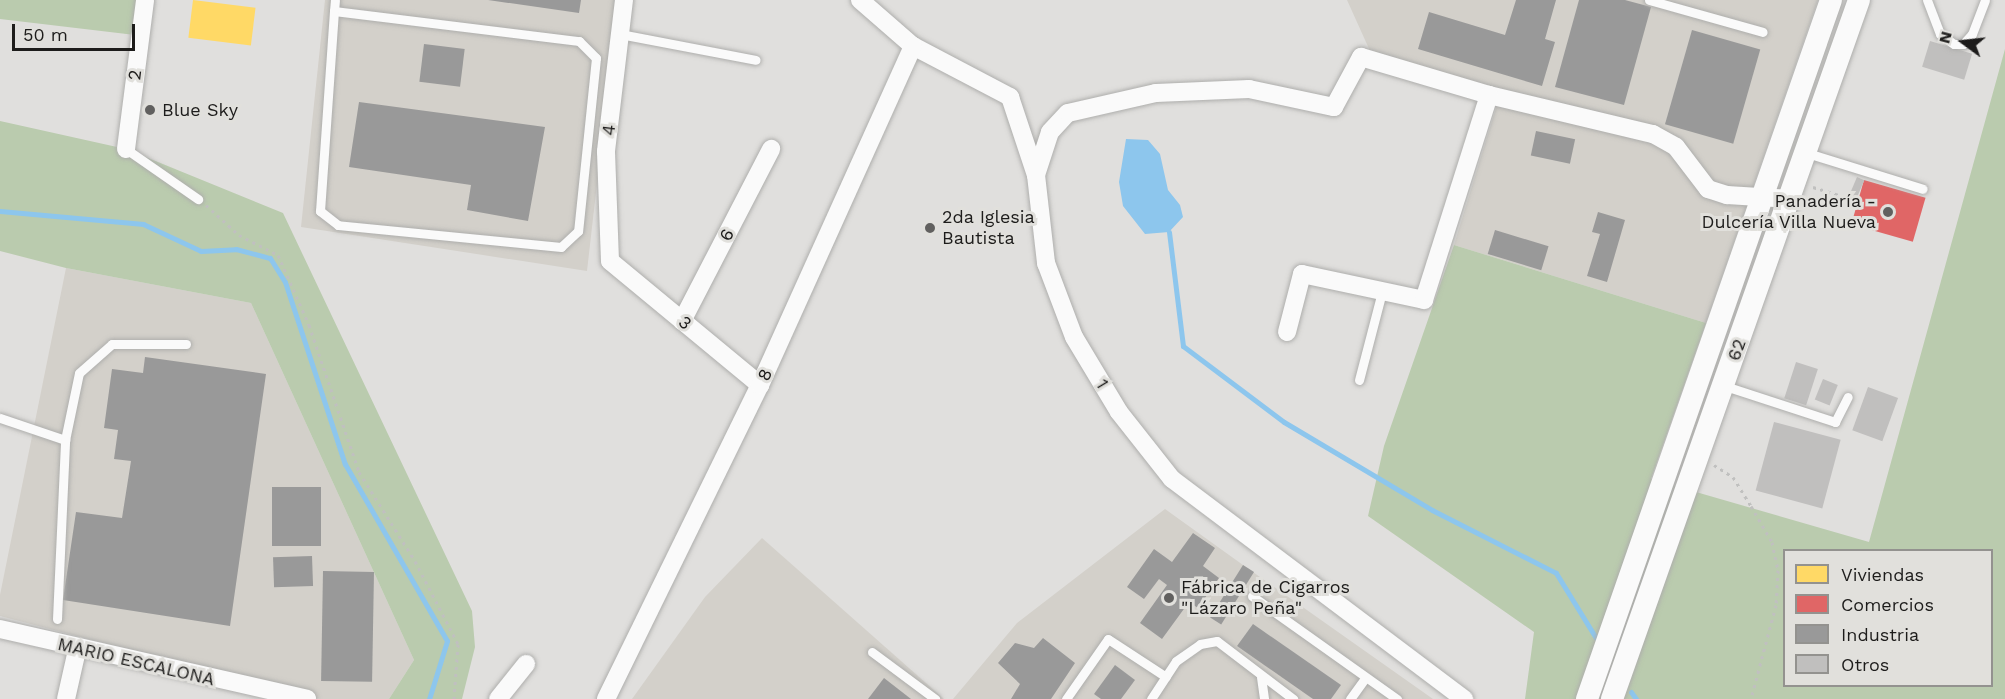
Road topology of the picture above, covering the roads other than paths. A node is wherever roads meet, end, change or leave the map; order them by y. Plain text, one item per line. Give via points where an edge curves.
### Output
1 (145, 0) edge
2 (335, 0) edge
3 (624, 0) edge
4 (860, 0) edge
5 (1649, 0) edge
6 (1831, 0) edge
7 (1858, 0) edge
8 (1927, 0) edge
9 (1985, 0) edge
10 (1678, 4) edge
11 (334, 11) junction
12 (1763, 32) dead end
13 (620, 34) junction
14 (913, 46) junction
15 (756, 60) dead end
16 (1489, 95) junction
17 (126, 149) joint
18 (771, 149) dead end
19 (1807, 153) junction
20 (1036, 176) junction
21 (1923, 189) dead end
22 (1794, 191) junction
23 (1762, 198) junction
24 (198, 199) road end
25 (610, 261) joint
26 (1382, 292) junction
27 (682, 321) junction
28 (1287, 332) dead end
29 (186, 344) dead end
30 (1359, 380) dead end
31 (760, 385) junction
32 (1725, 386) junction
33 (1848, 397) dead end
34 (0, 418) edge
35 (65, 440) junction
36 (1252, 596) dead end
37 (57, 619) dead end
38 (0, 629) edge
39 (77, 650) junction
40 (872, 652) dead end
41 (526, 664) dead end
42 (1166, 677) junction
43 (1261, 677) junction
44 (1365, 678) junction
45 (66, 699) edge
46 (307, 699) edge
47 (498, 699) edge
48 (606, 699) edge
49 (935, 699) edge
50 (1066, 699) edge
51 (1151, 699) edge
52 (1264, 699) edge
53 (1293, 699) edge
54 (1350, 699) edge
55 (1397, 699) edge
56 (1464, 699) edge
57 (1587, 699) edge
58 (1612, 699) edge

1 - 17 street, 2
2 - 11 lane
3 - 13 street, 4
4 - 14 street, 1
5 - 10 lane
6 - 23 street, 62
7 - 19 street, 62
8 - 9 lane via 1940,34 1954,44 1963,44 1971,34
10 - 12 lane
11 - 11 lane via 321,211 338,225 561,247 578,231 596,58 579,41
13 - 15 lane
13 - 25 street, 4 via 606,152
14 - 20 street, 1 via 1010,97
14 - 31 street, 8
16 - 20 street via 1361,57 1334,107 1249,89 1156,93 1068,113 1050,132
16 - 23 street via 1653,134 1676,147 1708,189
16 - 26 street via 1428,293 1419,302
17 - 24 lane
18 - 27 street, 6
19 - 21 lane
19 - 22 street, 62
20 - 56 street, 1 via 1046,263 1074,337 1119,412 1172,479
22 - 23 street
22 - 32 street, 62
23 - 57 street, 62
25 - 27 street, 3
26 - 28 street via 1302,274
26 - 30 lane
27 - 31 street, 3
29 - 35 lane via 112,344 79,373
31 - 48 street, 8
32 - 33 lane via 1835,422
32 - 58 street, 62
34 - 35 lane
35 - 37 lane
36 - 44 lane
38 - 39 street, MARIO ESCALONA
39 - 45 street
39 - 46 street, MARIO ESCALONA
40 - 49 lane
41 - 47 street
42 - 43 lane via 1176,661 1200,644 1217,641
42 - 50 lane via 1108,639
42 - 51 lane
43 - 52 lane
43 - 53 lane
44 - 54 lane
44 - 55 lane

